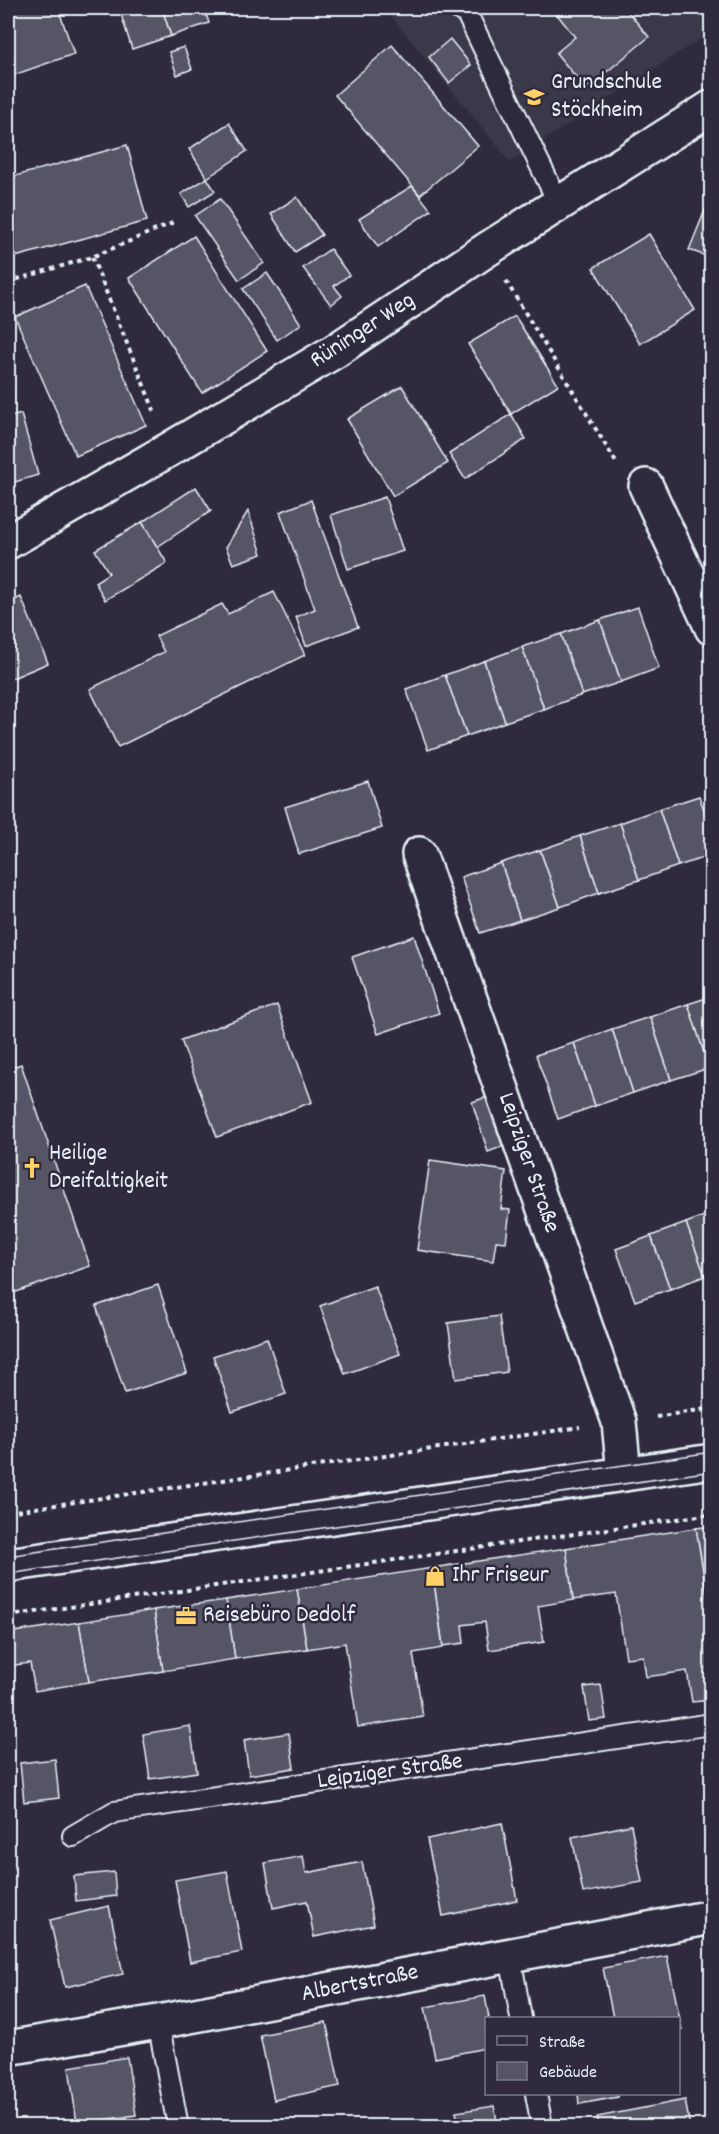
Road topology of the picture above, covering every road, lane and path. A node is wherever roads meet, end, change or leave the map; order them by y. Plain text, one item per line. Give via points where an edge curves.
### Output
1 (457, 8) edge
2 (711, 107) edge
3 (559, 204) junction
4 (177, 221) dead end
5 (486, 250) junction
6 (92, 257) junction
7 (8, 282) edge
8 (170, 449) junction
9 (646, 486) joint
10 (8, 542) edge
11 (711, 628) edge
12 (419, 854) dead end
13 (711, 1408) edge
14 (619, 1422) junction
15 (711, 1461) edge
16 (624, 1474) junction
17 (8, 1512) edge
18 (711, 1514) edge
19 (8, 1565) edge
20 (8, 1616) edge
21 (711, 1724) edge
22 (73, 1836) dead end
23 (711, 1917) edge
24 (510, 1956) junction
25 (521, 2017) edge
26 (158, 2022) junction
27 (8, 2048) edge
28 (536, 2095) edge
29 (178, 2127) edge
30 (542, 2127) edge

1 - 3 lane via 467,14
2 - 3 street, Rüninger Weg
3 - 5 street, Rüninger Weg
4 - 6 path
5 - 8 street, Rüninger Weg via 334,351
5 - 9 path via 617,464
6 - 7 path
6 - 8 path
8 - 10 street, Rüninger Weg
9 - 11 street
12 - 14 street, Leipziger Straße
13 - 14 path
14 - 16 street, Leipziger Straße
14 - 17 path
15 - 16 street
16 - 19 street
18 - 20 path
21 - 22 lane, Leipziger Straße via 114,1812
23 - 24 street, Albertstraße
24 - 25 lane
24 - 26 street, Albertstraße
26 - 27 street, Albertstraße
26 - 29 lane
28 - 30 lane

